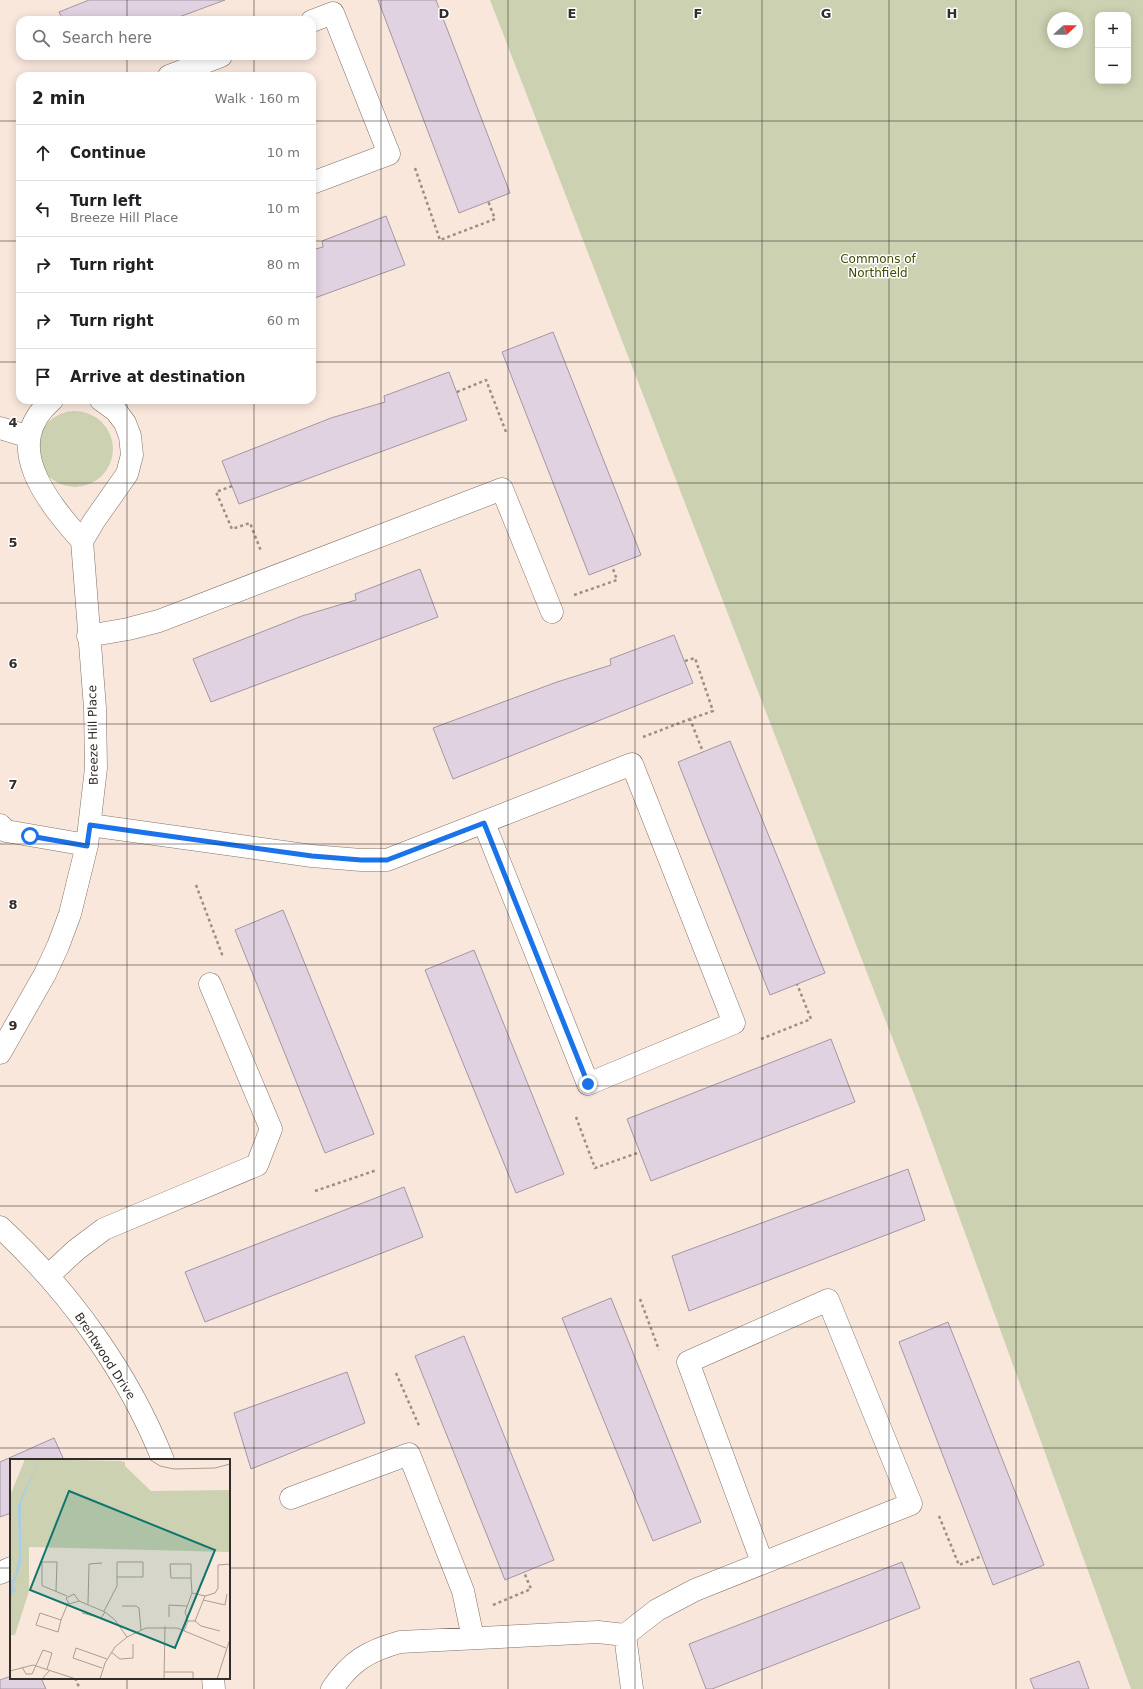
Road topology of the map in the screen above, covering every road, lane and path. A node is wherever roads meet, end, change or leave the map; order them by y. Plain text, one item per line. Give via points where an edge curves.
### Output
1 (316, 19) edge
2 (211, 60) edge
3 (179, 72) edge
4 (415, 168) dead end
5 (316, 181) edge
6 (488, 201) dead end
7 (457, 392) dead end
8 (46, 404) edge
9 (106, 404) edge
10 (0, 428) edge
11 (506, 432) dead end
12 (23, 435) junction
13 (232, 486) dead end
14 (82, 541) junction
15 (262, 554) dead end
16 (612, 566) dead end
17 (569, 597) dead end
18 (552, 612) dead end
19 (88, 636) junction
20 (685, 661) dead end
21 (690, 719) junction
22 (644, 737) dead end
23 (703, 752) dead end
24 (484, 823) junction
25 (0, 825) edge
26 (88, 835) junction
27 (196, 885) dead end
28 (223, 957) dead end
29 (210, 984) dead end
30 (797, 984) dead end
31 (761, 1039) dead end
32 (0, 1053) edge
33 (576, 1117) dead end
34 (640, 1152) dead end
35 (377, 1170) dead end
36 (315, 1191) dead end
37 (0, 1226) edge
38 (48, 1276) junction
39 (640, 1299) dead end
40 (659, 1350) dead end
41 (396, 1373) dead end
42 (420, 1428) dead end
43 (163, 1459) edge
44 (291, 1498) dead end
45 (939, 1516) dead end
46 (982, 1556) dead end
47 (762, 1562) junction
48 (10, 1568) edge
49 (524, 1572) dead end
50 (0, 1573) edge
51 (493, 1605) dead end
52 (624, 1635) junction
53 (473, 1638) junction
54 (75, 1679) edge
55 (213, 1679) edge
56 (80, 1689) edge
57 (214, 1689) edge
58 (332, 1689) edge
59 (632, 1689) edge

1 - 5 street via 333,13 389,154
2 - 3 street
4 - 6 path via 440,240 495,220
7 - 11 path via 486,380
8 - 12 street via 32,417
9 - 14 street via 125,423 130,436 132,455 126,474
10 - 12 street
12 - 14 street via 21,451 24,467 31,480
13 - 15 path via 216,492 232,529 250,523
14 - 19 street, Breeze Hill Place
16 - 17 path via 618,580
18 - 19 street via 502,488 159,621
19 - 26 street, Breeze Hill Place via 95,708 96,768
20 - 21 path via 695,658 713,711
21 - 22 path
21 - 23 path
24 - 24 street via 632,764 734,1024 588,1084
24 - 26 street via 387,860 312,856
25 - 26 street via 6,831
26 - 32 street, Breeze Hill Place via 70,914 58,946
27 - 28 path
29 - 38 street via 271,1129 257,1165 104,1229
30 - 31 path via 811,1019
33 - 34 path via 595,1168
35 - 36 path
37 - 38 street, Brentwood Drive
38 - 43 street, Brentwood Drive via 85,1320 116,1369 139,1409
39 - 40 path
41 - 42 path
44 - 53 street via 408,1454 463,1591
45 - 46 path via 959,1565
47 - 47 street via 688,1362 828,1300 911,1504
47 - 52 street via 657,1610
48 - 50 street
49 - 51 path via 531,1589
52 - 53 street via 598,1632
52 - 59 street
53 - 58 street via 400,1642 382,1647 366,1654 343,1672
54 - 56 path
55 - 57 street

